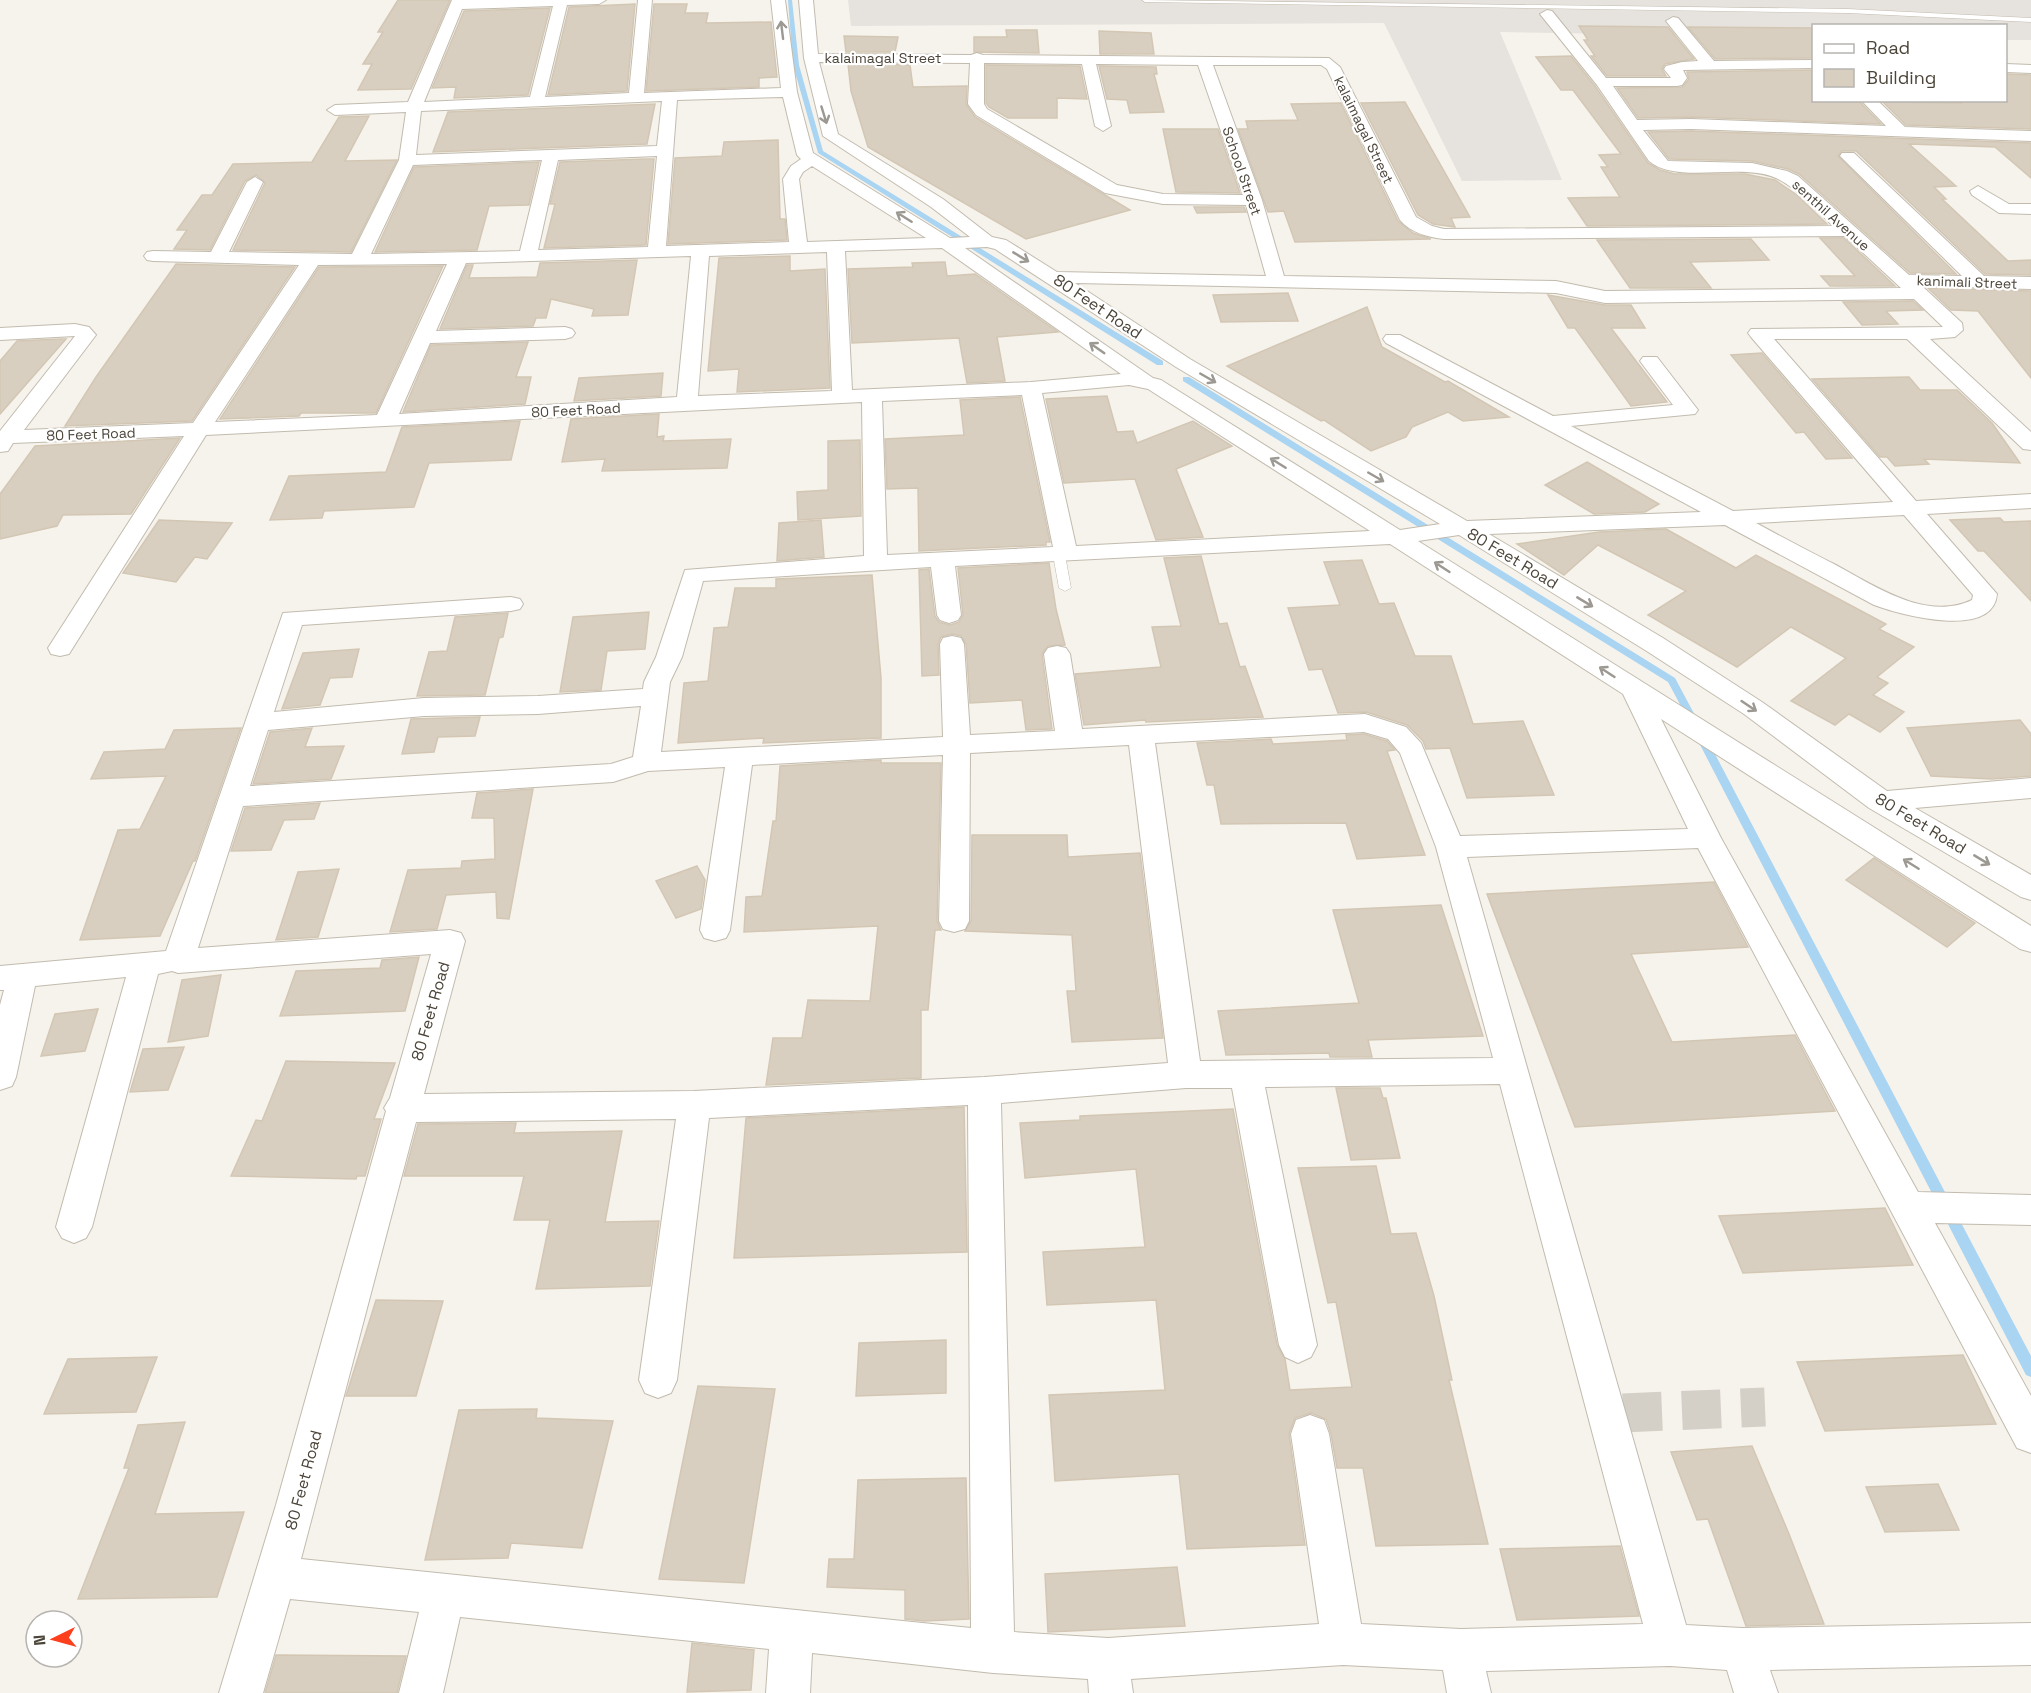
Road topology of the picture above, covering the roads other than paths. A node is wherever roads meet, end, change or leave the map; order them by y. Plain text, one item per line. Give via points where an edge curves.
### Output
1 (599, 0) edge
2 (645, 0) edge
3 (778, 0) edge
4 (806, 0) edge
5 (1145, 0) edge
6 (1835, 0) edge
7 (561, 1) edge
8 (458, 3) edge
9 (1848, 11) junction
10 (1547, 14) dead end
11 (2031, 20) edge
12 (1673, 21) dead end
13 (977, 57) junction
14 (811, 58) junction
15 (1088, 59) junction
16 (1203, 60) junction
17 (1812, 64) edge
18 (1709, 65) junction
19 (2007, 68) edge
20 (2031, 69) edge
21 (1602, 82) junction
22 (789, 92) junction
23 (670, 96) junction
24 (636, 98) junction
25 (536, 102) junction
26 (1871, 102) edge
27 (414, 107) junction
28 (335, 110) dead end
29 (1633, 124) junction
30 (1103, 126) dead end
31 (1900, 131) junction
32 (2031, 136) edge
33 (665, 151) junction
34 (551, 155) junction
35 (1848, 156) dead end
36 (812, 159) junction
37 (406, 160) junction
38 (255, 182) dead end
39 (1978, 191) dead end
40 (1252, 200) junction
41 (2031, 209) edge
42 (1849, 231) junction
43 (987, 242) junction
44 (951, 243) junction
45 (836, 247) junction
46 (799, 248) junction
47 (700, 251) junction
48 (656, 253) junction
49 (153, 256) dead end
50 (218, 256) junction
51 (528, 256) junction
52 (459, 258) junction
53 (359, 259) junction
54 (312, 260) junction
55 (1053, 277) junction
56 (1904, 280) junction
57 (1277, 282) junction
58 (1979, 282) junction
59 (2031, 283) edge
60 (1918, 293) junction
61 (20, 333) junction
62 (565, 333) dead end
63 (1912, 333) junction
64 (0, 334) edge
65 (425, 337) junction
66 (1393, 339) dead end
67 (0, 355) edge
68 (1650, 361) dead end
69 (1163, 376) junction
70 (1031, 388) junction
71 (872, 395) junction
72 (842, 396) junction
73 (687, 403) junction
74 (385, 421) junction
75 (1550, 424) junction
76 (198, 431) junction
77 (2, 440) edge
78 (2031, 444) edge
79 (2031, 501) edge
80 (1912, 507) junction
81 (1729, 518) junction
82 (1456, 528) junction
83 (1406, 535) junction
84 (1063, 554) junction
85 (942, 560) junction
86 (876, 563) junction
87 (1065, 588) dead end
88 (511, 604) dead end
89 (949, 615) dead end
90 (952, 644) dead end
91 (60, 648) dead end
92 (1057, 654) dead end
93 (1633, 689) junction
94 (655, 697) junction
95 (257, 722) junction
96 (1142, 736) junction
97 (1070, 740) junction
98 (957, 746) junction
99 (740, 757) junction
100 (646, 762) junction
101 (2031, 788) edge
102 (232, 797) junction
103 (1882, 801) junction
104 (1820, 807) junction
105 (1707, 838) junction
106 (1450, 847) junction
107 (2031, 889) edge
108 (954, 921) dead end
109 (715, 930) dead end
110 (2031, 940) edge
111 (178, 960) junction
112 (145, 963) junction
113 (11, 977) edge
114 (1513, 1071) junction
115 (1246, 1074) junction
116 (1186, 1075) junction
117 (0, 1077) edge
118 (984, 1091) junction
119 (694, 1106) junction
120 (401, 1108) junction
121 (1916, 1207) junction
122 (2031, 1210) edge
123 (74, 1227) dead end
124 (1298, 1345) dead end
125 (658, 1380) dead end
126 (1310, 1434) dead end
127 (2031, 1434) edge
128 (277, 1577) junction
129 (444, 1594) junction
130 (792, 1630) junction
131 (1343, 1644) junction
132 (2031, 1644) edge
133 (1670, 1645) junction
134 (1742, 1649) junction
135 (1461, 1650) junction
136 (993, 1652) junction
137 (1109, 1676) edge
138 (241, 1693) edge
139 (421, 1693) edge
140 (788, 1693) edge
141 (1469, 1693) edge
142 (1756, 1693) edge

1 - 7 street
2 - 24 street
22 -> 3 street
4 - 14 street, kalaimagal Street
5 - 9 lane
6 - 9 lane
7 - 8 street
7 - 25 street
8 - 27 street
9 - 11 lane
10 - 21 street, senthil Avenue
12 - 18 street
13 - 14 street, kalaimagal Street
13 - 15 street, kalaimagal Street
13 - 40 street via 976,104 981,112 1111,189 1155,199
14 -> 43 street, 80 Feet Road via 831,136 937,203
15 - 16 street, kalaimagal Street
15 - 30 street
16 - 40 street, School Street
16 - 42 street, kalaimagal Street via 1324,61 1333,67 1409,220 1430,232
17 - 18 street
18 - 21 street via 1676,66 1671,69 1680,78 1677,82
19 - 20 street
21 - 29 street, senthil Avenue
22 - 23 street
22 - 36 street via 805,155
23 - 24 street
23 - 33 street
24 - 25 street
25 - 27 street
26 - 31 street
27 - 28 street
27 - 37 street
29 - 31 street
29 - 42 street, senthil Avenue via 1662,164 1781,173
31 - 32 street
33 - 34 street
33 - 48 street
34 - 37 street
34 - 51 street
35 - 58 street
44 -> 36 street, 80 Feet Road
36 - 46 street via 797,169 791,179
37 - 53 street
38 - 50 street
39 - 41 street via 2005,209
40 - 57 street, School Street
42 - 56 street, senthil Avenue
43 - 44 street, 80 Feet Road
43 -> 55 street, 80 Feet Road via 1000,244
44 - 45 street
69 -> 44 street, 80 Feet Road
45 - 46 street
45 - 72 street
46 - 47 street
47 - 48 street
47 - 73 street
48 - 51 street
49 - 50 street
50 - 54 street
51 - 52 street
52 - 53 street
52 - 65 street
53 - 54 street
54 - 76 street
55 - 57 street
55 - 69 street, 80 Feet Road
56 - 58 street, kanimali Street
56 - 60 street, senthil Avenue
57 - 60 street via 1556,287 1605,297
58 - 59 street, kanimali Street
60 - 63 street, senthil Avenue via 1952,323 1953,330
61 - 64 street
61 - 67 street
61 - 77 street via 75,330 86,335
62 - 65 street
63 - 78 street
63 - 80 street via 1758,333
65 - 74 street
66 - 75 street
68 - 75 street via 1688,410
69 - 70 street, 80 Feet Road
69 -> 82 street, 80 Feet Road
83 -> 69 street, 80 Feet Road
70 - 71 street, 80 Feet Road
70 - 84 street
71 - 72 street, 80 Feet Road
71 - 86 street
72 - 73 street, 80 Feet Road
73 - 74 street, 80 Feet Road
74 - 76 street, 80 Feet Road
75 - 81 street
76 - 77 street, 80 Feet Road
76 - 91 street
79 - 80 street
80 - 81 street
80 - 81 street via 1986,594 1984,604 1973,611 1943,613 1908,609 1883,600
81 - 82 street
82 - 83 street
82 -> 103 street, 80 Feet Road via 1654,644 1753,708
83 - 84 street
93 -> 83 street, 80 Feet Road
84 - 85 street
84 - 87 lane
85 - 86 street
85 - 89 street
86 - 94 street via 693,575
88 - 95 street via 292,618
90 - 98 street
92 - 97 street
93 - 104 street, 80 Feet Road
93 - 105 street
94 - 95 street via 424,708
94 - 100 street
95 - 102 street
96 - 97 street
96 - 106 street via 1365,723 1397,733 1412,749
96 - 116 street
97 - 98 street
98 - 99 street
98 - 108 street
99 - 100 street
99 - 109 street
100 - 102 street via 613,773
101 - 103 street
102 - 111 street
103 - 104 street
103 -> 107 street, 80 Feet Road
110 -> 104 street, 80 Feet Road
105 - 106 street
105 - 121 street
106 - 114 street
111 - 112 street
111 - 120 street, 80 Feet Road via 450,940
112 - 113 street
112 - 123 street
113 - 117 street
114 - 115 street
114 - 133 street via 1615,1414
115 - 116 street
115 - 124 street
116 - 118 street
118 - 119 street
118 - 136 street
119 - 120 street
119 - 125 street
120 - 128 street, 80 Feet Road
121 - 122 street
121 - 127 street
126 - 131 street
128 - 129 street
128 - 138 street, 80 Feet Road
129 - 130 street
129 - 139 street
130 - 136 street
130 - 140 street
131 - 135 street
131 - 137 street
132 - 134 street
133 - 134 street
133 - 135 street
134 - 142 street
135 - 141 street
136 - 137 street

